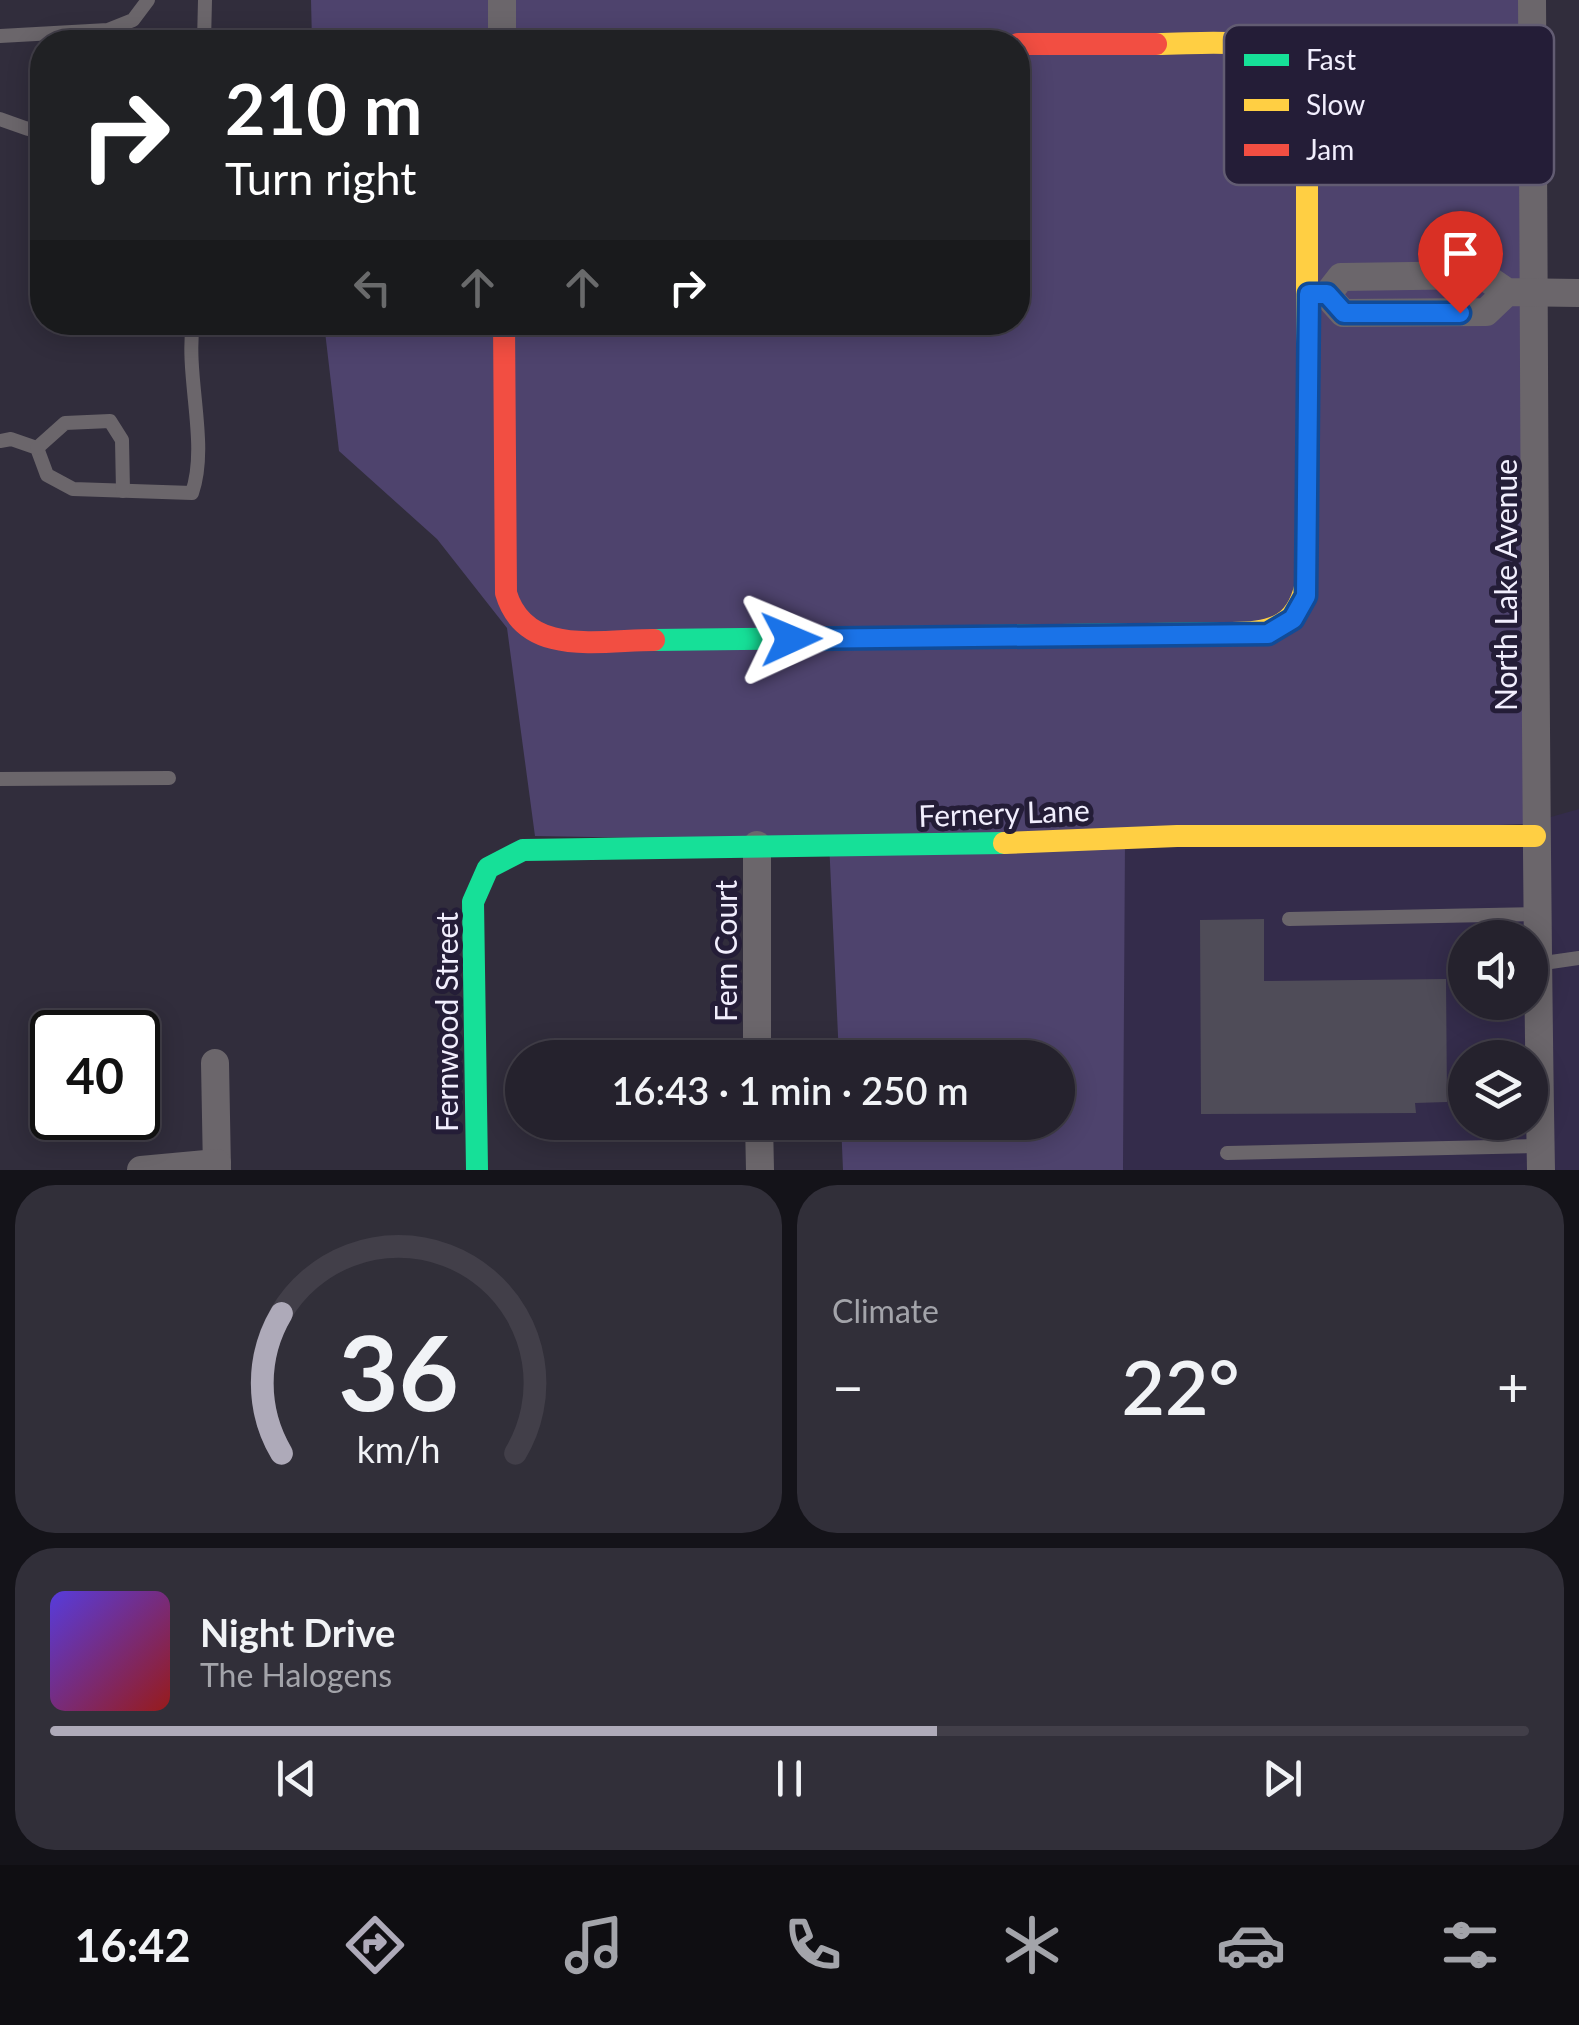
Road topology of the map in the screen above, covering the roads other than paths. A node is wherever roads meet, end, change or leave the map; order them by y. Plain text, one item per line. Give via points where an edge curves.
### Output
1 (148, 0) edge
2 (205, 0) edge
3 (502, 0) edge
4 (1532, 0) edge
5 (1531, 25) edge
6 (120, 30) edge
7 (204, 30) edge
8 (502, 30) edge
9 (0, 36) edge
10 (30, 36) edge
11 (1224, 43) edge
12 (1030, 44) edge
13 (0, 118) edge
14 (30, 128) edge
15 (1311, 185) edge
16 (1525, 185) edge
17 (1405, 276) junction
18 (1521, 292) junction
19 (1579, 293) edge
20 (1318, 294) junction
21 (1406, 314) junction
22 (191, 335) edge
23 (504, 335) edge
24 (0, 442) edge
25 (37, 448) junction
26 (122, 491) junction
27 (169, 778) dead end
28 (0, 780) edge
29 (1534, 836) junction
30 (757, 845) junction
31 (484, 875) joint
32 (1536, 914) junction
33 (1288, 919) dead end
34 (1536, 920) edge
35 (1579, 958) edge
36 (1548, 962) edge
37 (1538, 1020) edge
38 (758, 1040) edge
39 (215, 1064) dead end
40 (759, 1140) edge
41 (1227, 1152) dead end
42 (1540, 1158) edge
43 (217, 1167) edge
44 (141, 1170) edge
45 (477, 1170) edge
46 (760, 1170) edge

1 - 6 lane
2 - 7 lane
3 - 8 street
4 - 5 street, North Lake Avenue
9 - 10 lane
11 - 12 street
13 - 14 lane
15 - 20 street
16 - 18 street, North Lake Avenue
17 - 18 street via 1482,275
17 - 20 street via 1341,277
17 - 21 street
18 - 19 street
18 - 21 street via 1486,312
18 - 29 street, North Lake Avenue via 1539,698
20 - 21 street via 1344,313
20 - 23 street via 1306,596 1293,619 1268,634 553,642 528,632 511,614 506,594
22 - 26 lane via 200,471 192,493
24 - 25 lane
25 - 26 lane via 47,475 73,489
25 - 26 lane via 65,423 110,421 122,440
27 - 28 lane
29 - 30 street, Fernery Lane
29 - 32 street, North Lake Avenue
30 - 31 street, Fernery Lane via 523,850 499,859
30 - 38 street, Fern Court
31 - 45 street, Fernwood Street via 473,902 471,938
32 - 33 lane
32 - 34 street, North Lake Avenue
35 - 36 lane
37 - 42 street, North Lake Avenue
39 - 43 street
40 - 46 street
41 - 42 lane
43 - 44 street

